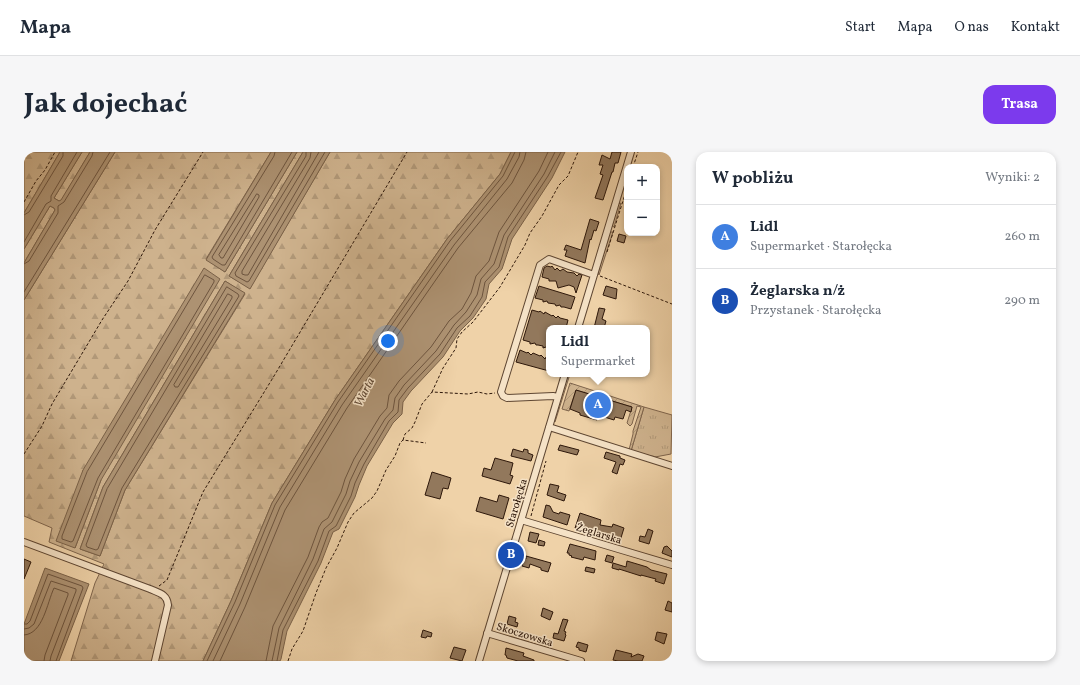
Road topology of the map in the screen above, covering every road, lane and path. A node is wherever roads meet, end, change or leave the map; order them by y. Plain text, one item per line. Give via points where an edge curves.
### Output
1 (55, 152) edge
2 (203, 152) edge
3 (407, 152) edge
4 (578, 152) edge
5 (630, 152) edge
6 (638, 152) edge
7 (634, 164) edge
8 (624, 198) edge
9 (24, 202) edge
10 (607, 254) dead end
11 (594, 275) junction
12 (672, 304) edge
13 (579, 325) edge
14 (564, 377) edge
15 (432, 392) junction
16 (501, 392) junction
17 (558, 397) junction
18 (549, 427) junction
19 (403, 440) junction
20 (426, 443) dead end
21 (24, 454) edge
22 (672, 466) edge
23 (521, 520) junction
24 (24, 542) edge
25 (672, 565) edge
26 (150, 589) junction
27 (487, 633) junction
28 (155, 661) edge
29 (288, 661) edge
30 (479, 661) edge
31 (581, 661) edge

1 - 9 path
2 - 21 path
3 - 26 path via 203,492 167,580
4 - 15 path via 568,176 559,185 500,287 457,339 456,348
5 - 11 street
6 - 7 path
8 - 10 path
11 - 12 path
11 - 13 street
11 - 16 street via 549,260 540,265
14 - 17 street, Starołęcka
15 - 16 path
15 - 19 path via 422,404 416,422
16 - 17 street via 507,398
17 - 18 street, Starołęcka
18 - 22 street
18 - 23 street, Starołęcka
19 - 20 path
19 - 29 path via 377,491 348,522
23 - 25 street, Żeglarska
23 - 27 street, Starołęcka
24 - 26 street
26 - 28 street via 165,595 168,600
27 - 30 street, Starołęcka
27 - 31 street, Skoczowska

